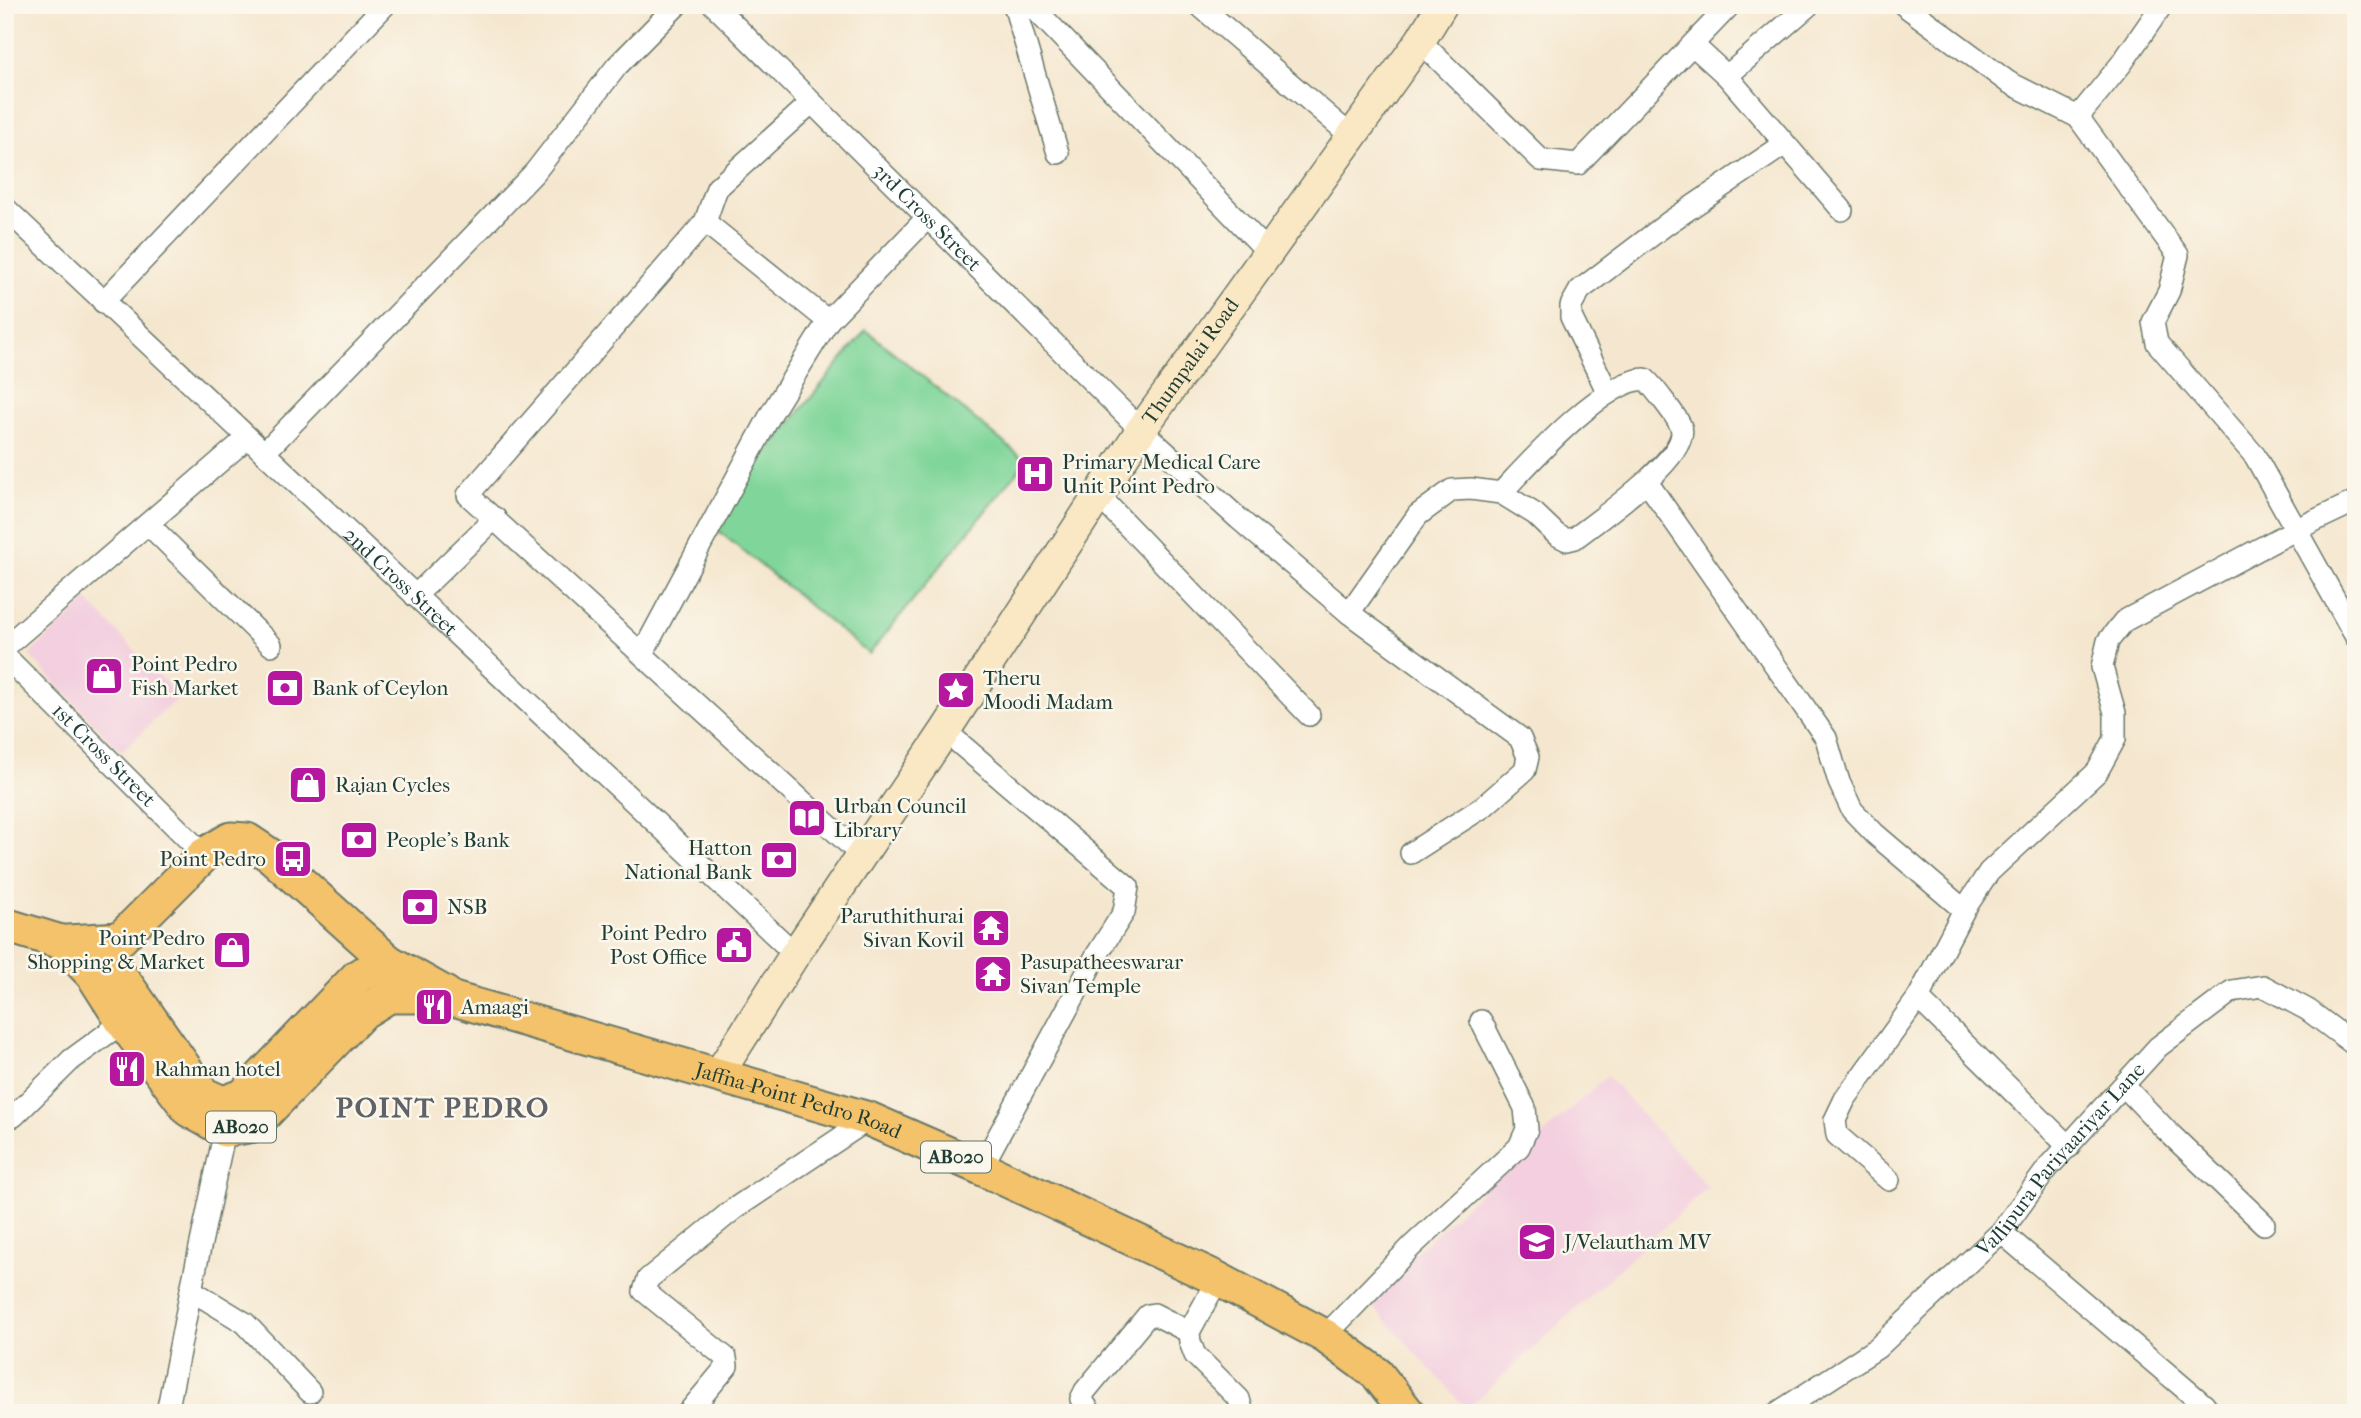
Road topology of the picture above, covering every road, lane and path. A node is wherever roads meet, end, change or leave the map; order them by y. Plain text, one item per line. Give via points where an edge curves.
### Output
1 (384, 5) edge
2 (677, 5) edge
3 (714, 5) edge
4 (1014, 5) edge
5 (1031, 5) edge
6 (1199, 5) edge
7 (1442, 5) edge
8 (1730, 5) edge
9 (1809, 5) edge
10 (1903, 5) edge
11 (2162, 5) edge
12 (1420, 41) junction
13 (1693, 45) junction
14 (1727, 76) junction
15 (811, 103) junction
16 (2078, 117) junction
17 (1351, 136) junction
18 (1785, 144) junction
19 (1058, 153) dead end
20 (5, 208) edge
21 (1842, 210) dead end
22 (927, 218) junction
23 (705, 222) junction
24 (1268, 252) junction
25 (103, 302) junction
26 (828, 321) junction
27 (1608, 393) junction
28 (1141, 430) junction
29 (247, 438) junction
30 (264, 453) junction
31 (1647, 482) junction
32 (1502, 492) junction
33 (1098, 495) junction
34 (2356, 501) edge
35 (495, 518) junction
36 (148, 524) junction
37 (2295, 530) junction
38 (415, 596) junction
39 (1349, 613) junction
40 (2356, 637) edge
41 (271, 645) dead end
42 (5, 647) edge
43 (642, 653) junction
44 (5, 656) edge
45 (1309, 715) dead end
46 (944, 731) junction
47 (1411, 853) dead end
48 (204, 855) junction
49 (861, 855) junction
50 (1964, 910) junction
51 (5, 925) edge
52 (61, 942) junction
53 (795, 954) junction
54 (390, 962) junction
55 (1918, 998) junction
56 (457, 1000) junction
57 (1481, 1021) dead end
58 (123, 1022) junction
59 (2356, 1046) edge
60 (718, 1075) junction
61 (2124, 1086) junction
62 (5, 1112) edge
63 (869, 1119) junction
64 (225, 1130) junction
65 (2069, 1147) junction
66 (981, 1168) junction
67 (1889, 1180) dead end
68 (2264, 1224) dead end
69 (2001, 1232) junction
70 (1218, 1279) junction
71 (191, 1290) junction
72 (1189, 1332) junction
73 (1325, 1336) junction
74 (310, 1392) dead end
75 (167, 1413) edge
76 (688, 1413) edge
77 (1091, 1413) edge
78 (1243, 1413) edge
79 (1408, 1413) edge
80 (1777, 1413) edge
81 (2210, 1413) edge

1 - 25 street
2 - 30 street via 617,66 535,172
3 - 15 street, 3rd Cross Street
4 - 19 street
5 - 24 street
6 - 17 street
7 - 12 street, Thumpalai Road
8 - 13 street
9 - 14 street
10 - 16 street via 2008,82
11 - 16 street
12 - 13 street via 1541,160 1578,164
12 - 17 street, Thumpalai Road
13 - 14 street
14 - 18 street
15 - 22 street, 3rd Cross Street
15 - 23 street via 717,188
16 - 37 street via 2178,255 2169,291 2153,322 2157,343 2255,456
17 - 24 street, Thumpalai Road
18 - 21 street
18 - 27 street via 1668,223 1580,290 1571,317
20 - 25 street, 2nd Cross Street
22 - 26 street
22 - 28 street, 3rd Cross Street
23 - 26 street
23 - 35 street via 468,495
24 - 28 street, Thumpalai Road
25 - 29 street, 2nd Cross Street
26 - 43 street via 772,412
27 - 31 street via 1632,380 1645,379 1682,427 1678,448
27 - 32 street via 1552,438
28 - 33 street, Thumpalai Road
28 - 39 street, 3rd Cross Street
29 - 30 street, 2nd Cross Street
29 - 36 street
30 - 38 street, 2nd Cross Street
31 - 32 street via 1567,540
31 - 50 street via 1826,738 1852,810
32 - 39 street via 1452,490 1418,516
33 - 45 street
33 - 46 street, Thumpalai Road
34 - 37 street
35 - 38 street
35 - 43 street
36 - 41 street
36 - 42 street
37 - 40 street
37 - 50 street via 2124,621 2108,640 2102,667 2115,713 2115,739 2097,772 1989,872
38 - 53 street, 2nd Cross Street
39 - 47 street, 3rd Cross Street via 1520,738 1528,757 1525,770 1483,807
43 - 49 street
44 - 48 street, 1st Cross Street
46 - 49 street, Thumpalai Road
46 - 66 street via 1128,887 1124,912
48 - 52 main road, Jaffna-Point Pedro Road / AB020 via 120,939
48 - 54 main road, Jaffna-Point Pedro Road / AB020 via 231,839 247,840
49 - 53 street, Thumpalai Road
50 - 55 street
51 - 52 main road, Jaffna-Point Pedro Road / AB020
52 - 54 main road, Jaffna-Point Pedro Road / AB020 via 112,964 203,1094 223,1103 243,1096 358,976
52 - 58 main road, Jaffna-Point Pedro Road / AB020 via 93,975
53 - 60 street, Thumpalai Road
54 - 56 main road, Jaffna-Point Pedro Road / AB020
55 - 65 street
55 - 67 street via 1845,1099 1835,1120 1837,1135
56 - 60 main road, Jaffna-Point Pedro Road / AB020
56 - 64 main road, Jaffna-Point Pedro Road / AB020 via 389,996 363,1012 254,1125
57 - 73 street via 1525,1108 1527,1129 1519,1147 1412,1246
58 - 62 street via 71,1059 15,1116
58 - 64 main road, Jaffna-Point Pedro Road / AB020 via 189,1110
59 - 61 street, Vallipura Pariyaariyar Lane via 2308,1010 2263,986 2232,992 2158,1047
60 - 63 main road, Jaffna-Point Pedro Road / AB020
61 - 65 street, Vallipura Pariyaariyar Lane
61 - 68 street
63 - 66 main road, Jaffna-Point Pedro Road / AB020
63 - 76 street via 734,1209 648,1279 644,1291 726,1359 727,1366
64 - 71 street
65 - 69 street, Vallipura Pariyaariyar Lane
66 - 70 main road, Jaffna-Point Pedro Road / AB020
69 - 80 street, Vallipura Pariyaariyar Lane via 1877,1348
69 - 81 street
70 - 72 street
70 - 73 main road, Jaffna-Point Pedro Road / AB020
71 - 74 street via 245,1323
71 - 75 street
72 - 77 street via 1154,1314 1147,1315 1085,1391 1081,1399
72 - 78 street via 1195,1355 1238,1399
73 - 79 main road, Jaffna-Point Pedro Road / AB020 via 1377,1374

